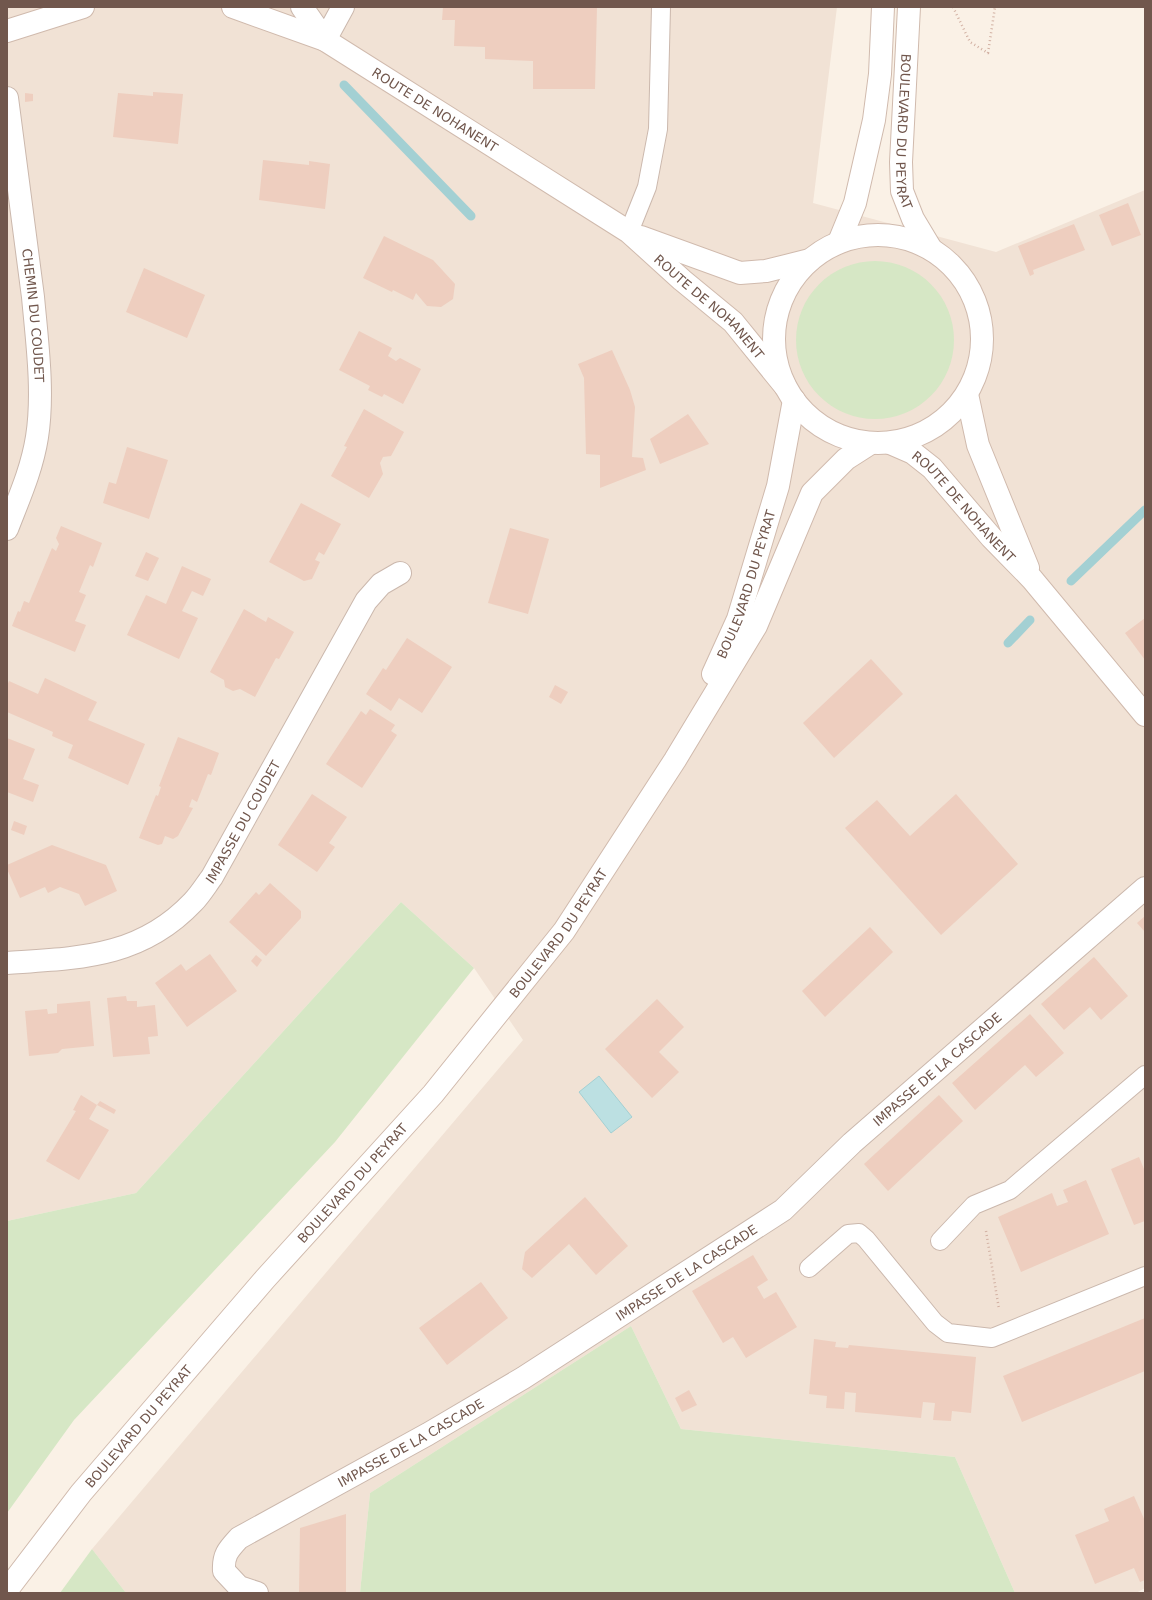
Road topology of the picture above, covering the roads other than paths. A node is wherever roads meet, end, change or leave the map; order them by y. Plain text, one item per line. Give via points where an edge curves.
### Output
1 (83, 7) edge
2 (233, 7) edge
3 (302, 7) edge
4 (343, 7) edge
5 (661, 7) edge
6 (883, 7) edge
7 (909, 7) edge
8 (7, 31) edge
9 (325, 40) junction
10 (7, 98) edge
11 (629, 232) junction
12 (839, 242) junction
13 (931, 249) junction
14 (810, 260) junction
15 (790, 393) junction
16 (967, 394) junction
17 (880, 443) junction
18 (7, 529) edge
19 (400, 573) dead end
20 (1032, 579) junction
21 (1145, 715) edge
22 (675, 760) junction
23 (1145, 888) edge
24 (7, 963) edge
25 (1145, 1075) edge
26 (940, 1241) dead end
27 (809, 1268) dead end
28 (1145, 1276) edge
29 (7, 1590) edge
30 (257, 1593) edge

1 - 8 main road
2 - 9 main road, ROUTE DE NOHANENT
3 - 9 main road
4 - 9 main road
5 - 11 lane via 658,129 647,187
6 - 12 main road, BOULEVARD DU PEYRAT via 880,74 874,120 855,203
7 - 13 main road, BOULEVARD DU PEYRAT via 901,162 902,191 913,219
9 - 11 main road, ROUTE DE NOHANENT
10 - 18 main road, CHEMIN DU COUDET via 32,292 40,401 37,436 30,470
11 - 14 main road, ROUTE DE NOHANENT via 740,273 766,271
11 - 15 main road, ROUTE DE NOHANENT via 733,322
12 - 13 main road via 862,236 886,235 910,239
12 - 14 main road
13 - 16 main road via 950,264 965,282 976,303 981,325 982,349 977,372
14 - 15 main road via 792,281 780,306 774,332 776,360
15 - 17 main road, ROUTE DE NOHANENT via 809,417 828,430 849,439
15 - 22 main road, BOULEVARD DU PEYRAT via 778,486 738,619
16 - 17 main road via 947,418 920,434
16 - 20 main road, ROUTE DE NOHANENT via 978,445
17 - 20 main road, ROUTE DE NOHANENT via 913,453 932,468 991,537
17 - 22 main road, BOULEVARD DU PEYRAT via 846,459 812,492 756,626
19 - 24 main road, IMPASSE DU COUDET via 380,584 366,601 212,877 194,901 160,930 143,940 81,958
20 - 21 main road, ROUTE DE NOHANENT
22 - 29 main road, BOULEVARD DU PEYRAT via 564,931 433,1094 260,1284 81,1493
23 - 30 main road, IMPASSE DE LA CASCADE via 852,1143 783,1210 523,1378 239,1538 228,1550 223,1561 224,1571 239,1588
25 - 26 lane via 1010,1190 974,1205
27 - 28 lane via 848,1234 859,1233 935,1323 948,1333 992,1338

